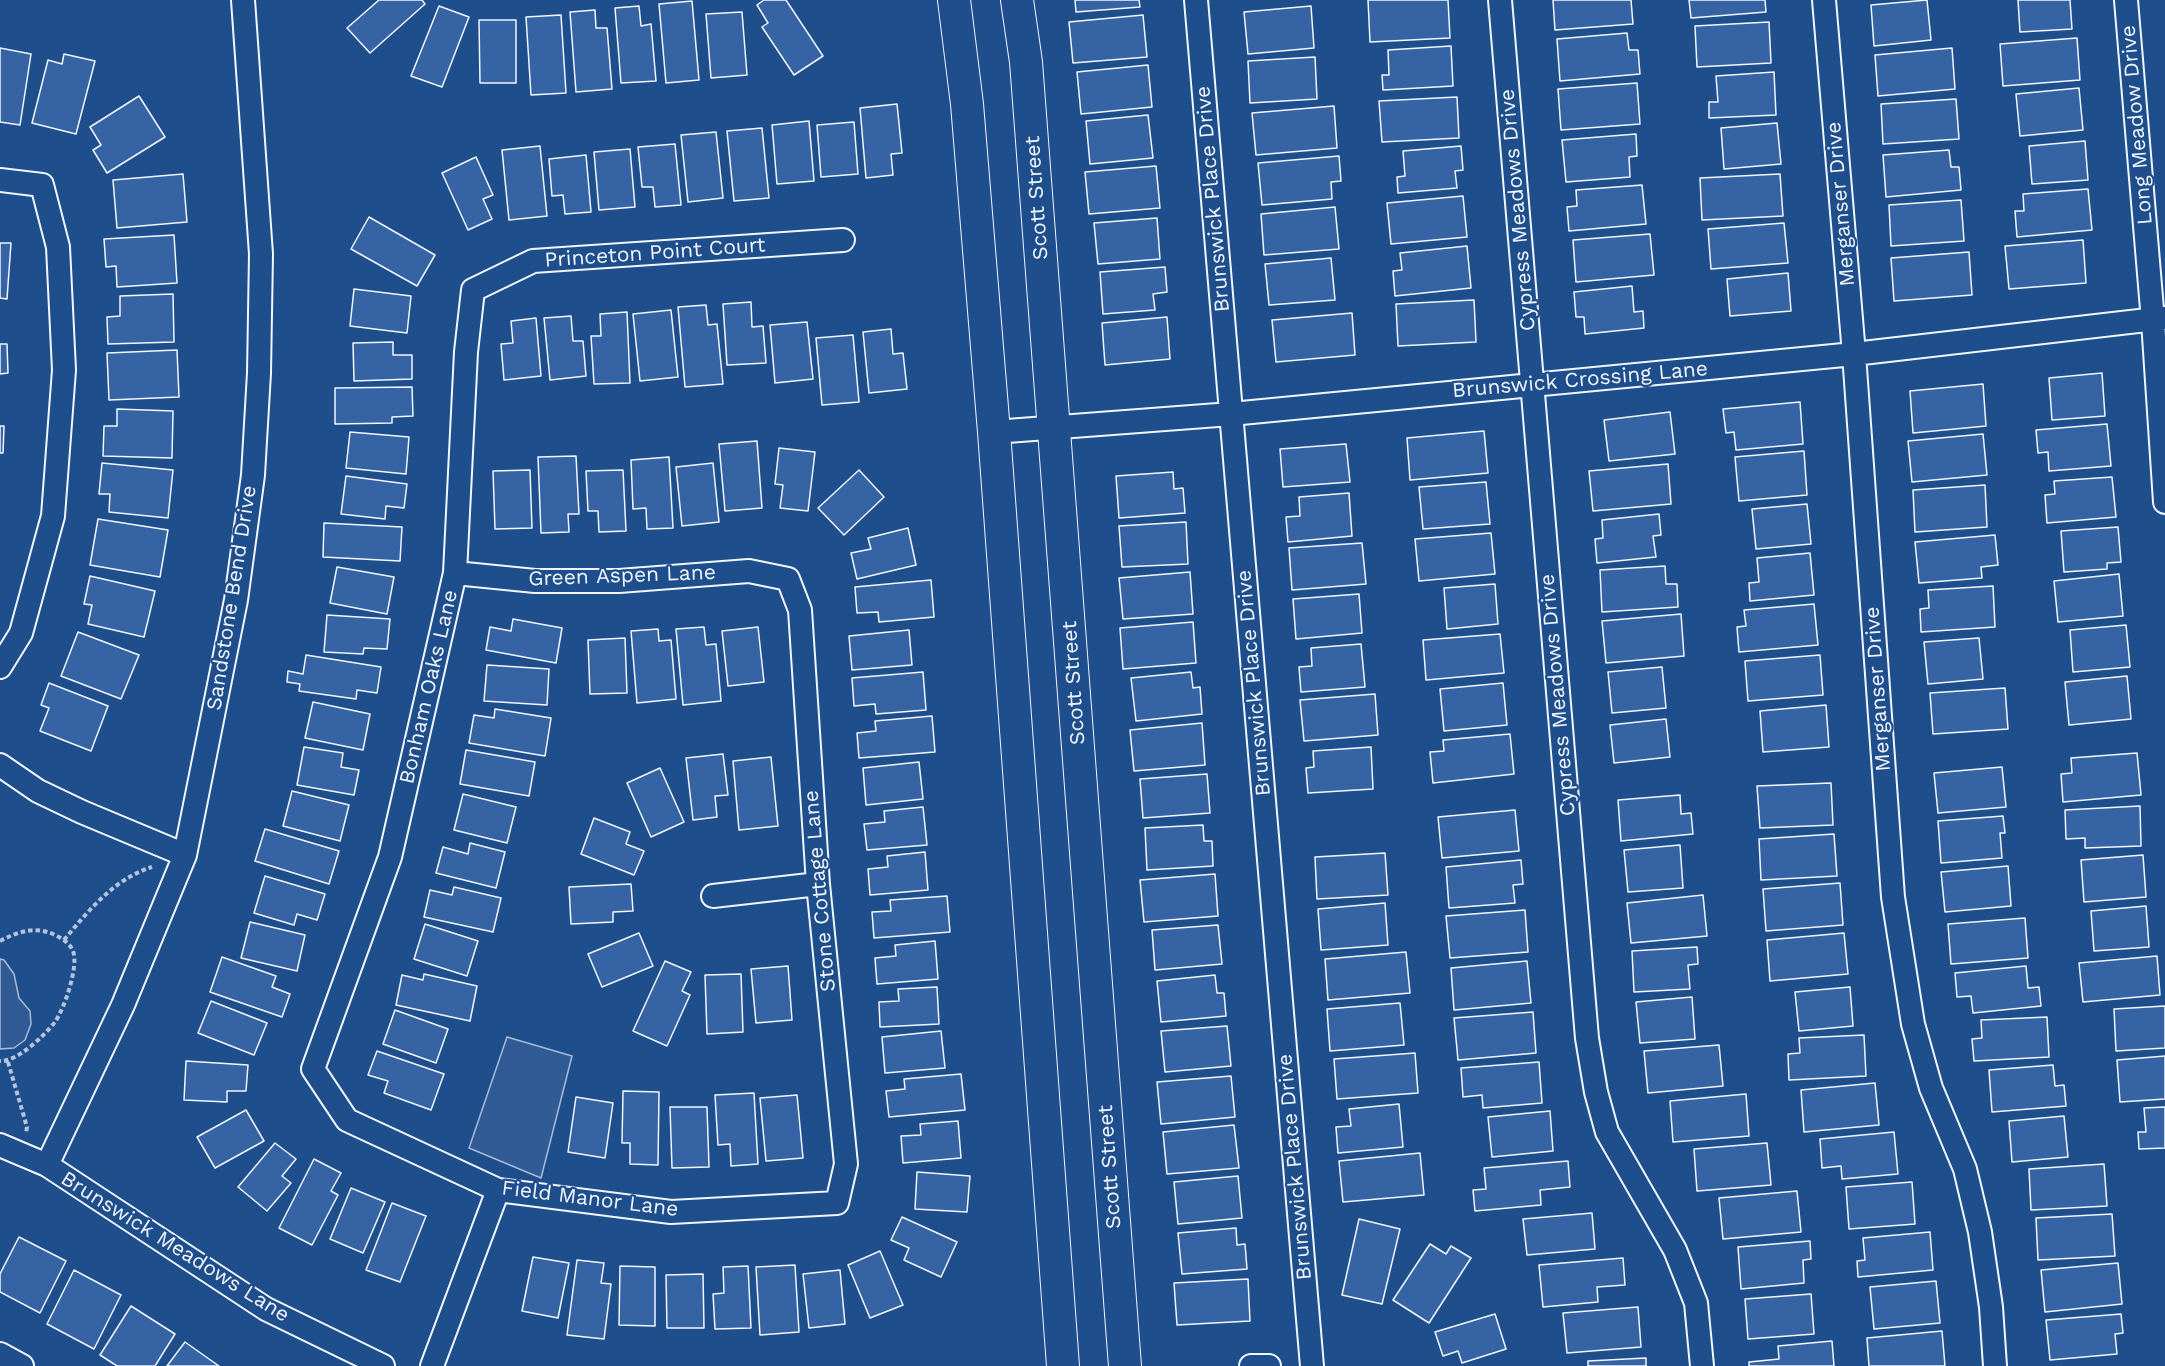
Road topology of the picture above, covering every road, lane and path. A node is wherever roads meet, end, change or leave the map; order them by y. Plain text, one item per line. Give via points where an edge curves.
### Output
1 (243, 0) edge
2 (954, 0) edge
3 (1017, 0) edge
4 (1196, 0) edge
5 (1500, 0) edge
6 (1824, 0) edge
7 (2126, 0) edge
8 (0, 180) edge
9 (843, 240) dead end
10 (473, 290) joint
11 (2159, 320) edge
12 (1854, 354) junction
13 (1532, 384) junction
14 (1231, 414) junction
15 (1054, 428) junction
16 (994, 432) junction
17 (2165, 502) edge
18 (455, 573) junction
19 (788, 579) joint
20 (0, 667) edge
21 (0, 765) edge
22 (184, 855) junction
23 (818, 884) junction
24 (713, 896) dead end
25 (64, 940) junction
26 (0, 941) edge
27 (0, 1061) edge
28 (8, 1062) junction
29 (313, 1069) joint
30 (0, 1145) edge
31 (21, 1154) junction
32 (47, 1165) junction
33 (498, 1190) junction
34 (837, 1203) joint
35 (0, 1354) edge
36 (22, 1366) edge
37 (383, 1366) edge
38 (432, 1366) edge
39 (1063, 1366) edge
40 (1125, 1366) edge
41 (1251, 1366) edge
42 (1269, 1366) edge
43 (1311, 1366) edge
44 (1702, 1366) edge
45 (1995, 1366) edge

1 - 22 street, Sandstone Bend Drive via 261,254 253,475 236,600
2 - 16 main road via 967,104
3 - 15 main road, Scott Street via 1027,74
4 - 14 street, Brunswick Place Drive
5 - 13 street, Cypress Meadows Drive
6 - 12 street, Merganser Drive
7 - 11 street, Long Meadow Drive
8 - 20 street via 42,185 58,247 64,370 53,516 21,633
9 - 10 street, Princeton Point Court via 533,261
10 - 18 street, Bonham Oaks Lane via 466,352
11 - 12 street, Brunswick Crossing Lane
11 - 17 street, Long Meadow Drive
12 - 13 street, Brunswick Crossing Lane
12 - 45 street, Merganser Drive via 1893,897 1913,1024 1931,1088 1965,1168 1980,1232
13 - 14 street, Brunswick Crossing Lane
13 - 44 street, Cypress Meadows Drive via 1587,1038 1596,1092 1607,1132 1675,1250 1696,1303
14 - 15 street, Brunswick Crossing Lane
14 - 43 street, Brunswick Place Drive
15 - 16 street, Brunswick Crossing Lane
15 - 40 main road, Scott Street
16 - 39 main road
18 - 19 street, Green Aspen Lane via 535,581 608,581 749,571
18 - 29 street, Bonham Oaks Lane via 390,858
19 - 23 street, Stone Cottage Lane via 800,610
21 - 22 street via 38,791
22 - 25 path via 118,883
22 - 32 street, Sandstone Bend Drive via 123,1005
23 - 24 street
23 - 34 street, Stone Cottage Lane via 846,1164
25 - 26 path via 31,929
25 - 28 path via 74,951 74,968 55,1022
27 - 28 path
28 - 31 path via 27,1127
29 - 33 street, Field Manor Lane via 347,1120
30 - 31 street, Brunswick Meadows Lane
31 - 32 street, Brunswick Meadows Lane
32 - 37 street, Brunswick Meadows Lane via 266,1309
33 - 34 street, Field Manor Lane via 671,1212
33 - 38 street
35 - 36 street
41 - 42 street

